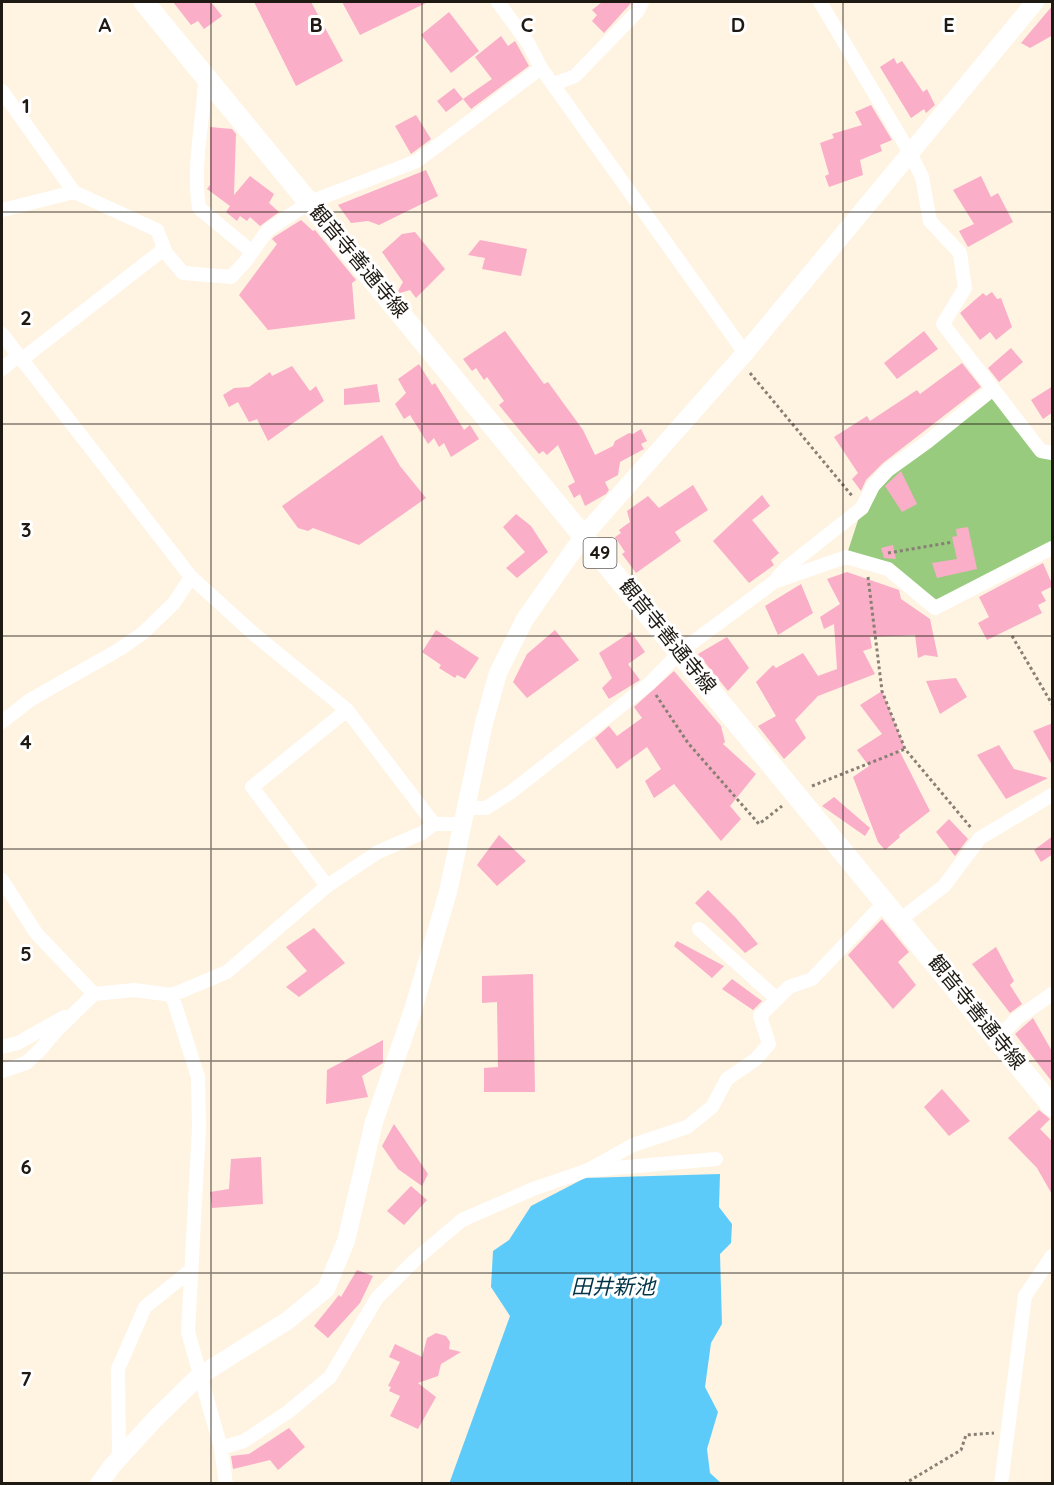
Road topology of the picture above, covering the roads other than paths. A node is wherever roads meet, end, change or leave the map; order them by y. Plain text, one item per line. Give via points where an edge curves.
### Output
1 (144, 2) edge
2 (498, 2) edge
3 (642, 2) edge
4 (819, 2) edge
5 (1035, 2) edge
6 (541, 68) junction
7 (205, 76) junction
8 (554, 84) junction
9 (2, 91) edge
10 (910, 153) junction
11 (74, 192) junction
12 (310, 202) junction
13 (2, 210) edge
14 (164, 249) junction
15 (252, 252) junction
16 (2, 334) edge
17 (742, 357) junction
18 (19, 358) junction
19 (2, 369) edge
20 (993, 389) junction
21 (1053, 453) edge
22 (585, 534) junction
23 (1053, 548) edge
24 (191, 577) junction
25 (774, 582) junction
26 (681, 651) junction
27 (347, 710) junction
28 (2, 722) edge
29 (1053, 795) edge
30 (464, 816) junction
31 (434, 824) junction
32 (2, 880) edge
33 (327, 886) junction
34 (886, 901) junction
35 (901, 919) junction
36 (699, 929) dead end
37 (94, 994) junction
38 (1053, 994) edge
39 (172, 995) junction
40 (777, 999) junction
41 (76, 1010) junction
42 (999, 1038) junction
43 (2, 1047) edge
44 (2, 1071) edge
45 (1053, 1106) edge
46 (716, 1159) dead end
47 (588, 1170) junction
48 (1053, 1256) edge
49 (191, 1270) junction
50 (199, 1376) junction
51 (221, 1448) junction
52 (119, 1457) junction
53 (99, 1484) edge
54 (226, 1484) edge
55 (1001, 1484) edge

1 - 7 main road, 観音寺善通寺線 / 49
2 - 6 street
3 - 8 street via 637,12 575,76
4 - 10 street
5 - 10 street
6 - 8 street
6 - 12 street via 417,161
7 - 12 main road, 観音寺善通寺線 / 49
7 - 15 street via 195,182 199,208
8 - 17 street
9 - 11 street
10 - 17 street
10 - 20 street via 922,177 930,221 960,253 965,288 943,324
11 - 13 street
11 - 14 street via 157,231
12 - 15 street via 268,230
12 - 22 main road, 観音寺善通寺線 / 49
14 - 15 street via 183,273 231,277
14 - 18 street
16 - 18 street
17 - 22 street
18 - 19 street
18 - 24 street
20 - 21 street via 1041,451
20 - 25 street via 888,470 873,486 862,508
22 - 26 main road, 観音寺善通寺線 / 49
22 - 30 street via 525,619 498,673
23 - 25 street via 935,608 888,569 846,557
24 - 27 street
24 - 28 street via 174,603 143,633 30,700
25 - 26 street
26 - 30 street via 649,684 503,797
26 - 34 main road, 観音寺善通寺線 / 49
27 - 31 street
27 - 33 street via 252,787
29 - 35 street via 980,838 944,886
30 - 31 street
30 - 50 street via 448,892 368,1145 346,1241 326,1289 287,1321
31 - 33 street via 422,834 378,852
32 - 37 street via 36,933
33 - 39 street via 228,972
34 - 35 main road, 観音寺善通寺線 / 49
34 - 40 street via 812,979 789,987
35 - 42 main road, 観音寺善通寺線 / 49
36 - 40 street
37 - 39 street via 134,990
37 - 41 street
38 - 42 street via 1016,1019
39 - 49 street via 198,1077
40 - 47 street via 760,1016 769,1044 756,1059 727,1079 712,1107 687,1127 633,1145
41 - 43 street via 18,1043
41 - 44 street via 26,1063
42 - 45 main road, 観音寺善通寺線 / 49
46 - 47 street
47 - 51 street via 462,1220 377,1298 330,1377 252,1436
48 - 55 street via 1025,1296
49 - 50 street via 188,1332
49 - 52 street via 145,1307 118,1369
50 - 51 street
50 - 52 street
51 - 54 street
52 - 53 street

